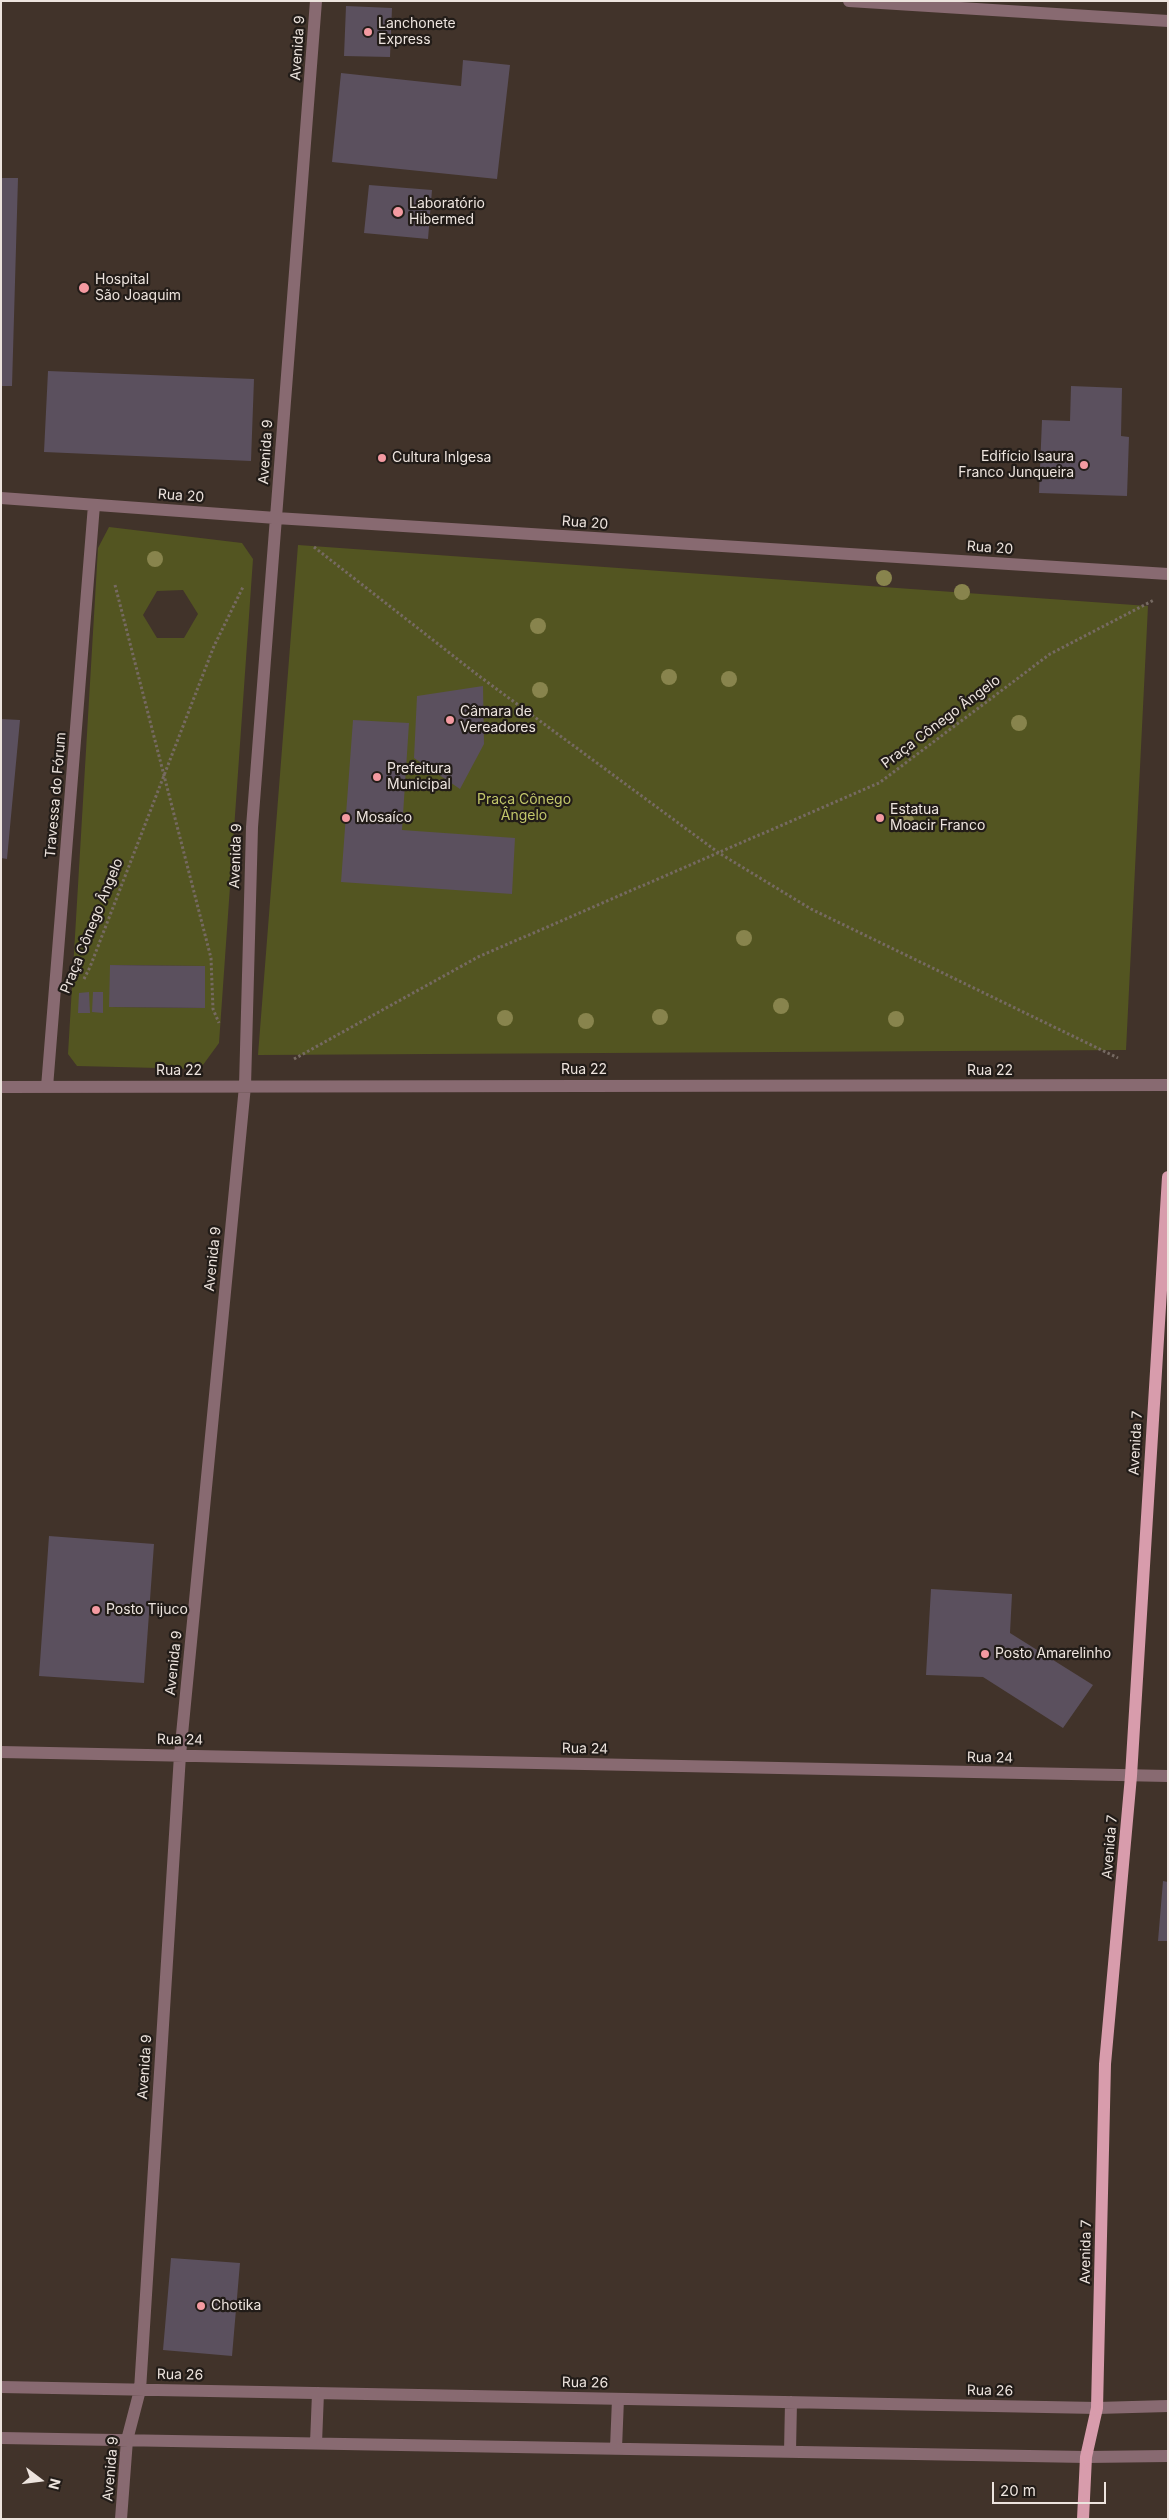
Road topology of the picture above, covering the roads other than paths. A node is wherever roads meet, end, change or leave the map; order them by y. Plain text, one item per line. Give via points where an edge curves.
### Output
1 (316, 1) edge
2 (849, 1) edge
3 (1168, 21) edge
4 (1, 498) edge
5 (94, 505) junction
6 (276, 518) junction
7 (1168, 574) edge
8 (1168, 1085) edge
9 (245, 1086) junction
10 (1, 1087) edge
11 (47, 1087) junction
12 (1168, 1177) edge
13 (1, 1752) edge
14 (180, 1755) junction
15 (1131, 1776) junction
16 (1168, 1776) edge
17 (1, 2387) edge
18 (140, 2390) junction
19 (318, 2393) junction
20 (618, 2399) junction
21 (791, 2402) junction
22 (1168, 2406) edge
23 (1097, 2408) junction
24 (1, 2438) edge
25 (127, 2440) junction
26 (316, 2443) junction
27 (616, 2448) junction
28 (790, 2452) junction
29 (1168, 2456) edge
30 (1086, 2457) junction
31 (121, 2519) edge
32 (1083, 2519) edge

1 - 6 street, Avenida 9
2 - 3 street
4 - 5 street, Rua 20
5 - 6 street, Rua 20
5 - 11 street, Travessa do Fórum
6 - 7 street, Rua 20
6 - 9 street, Avenida 9 via 252,827
8 - 9 street, Rua 22
9 - 11 street, Rua 22
9 - 14 street, Avenida 9
10 - 11 street, Rua 22
12 - 15 main road, Avenida 7
13 - 14 street, Rua 24
14 - 15 street, Rua 24
14 - 18 street, Avenida 9
15 - 16 street, Rua 24
15 - 23 main road, Avenida 7 via 1105,2064
17 - 18 street, Rua 26
18 - 19 street, Rua 26
18 - 25 street, Avenida 9
19 - 20 street, Rua 26
19 - 26 street
20 - 21 street, Rua 26
20 - 27 street
21 - 23 street, Rua 26
21 - 28 street
22 - 23 street, Rua 26
23 - 30 main road, Avenida 7
24 - 25 street
25 - 26 street
25 - 31 street, Avenida 9
26 - 27 street
27 - 28 street
28 - 30 street
29 - 30 street
30 - 32 main road, Avenida 7

